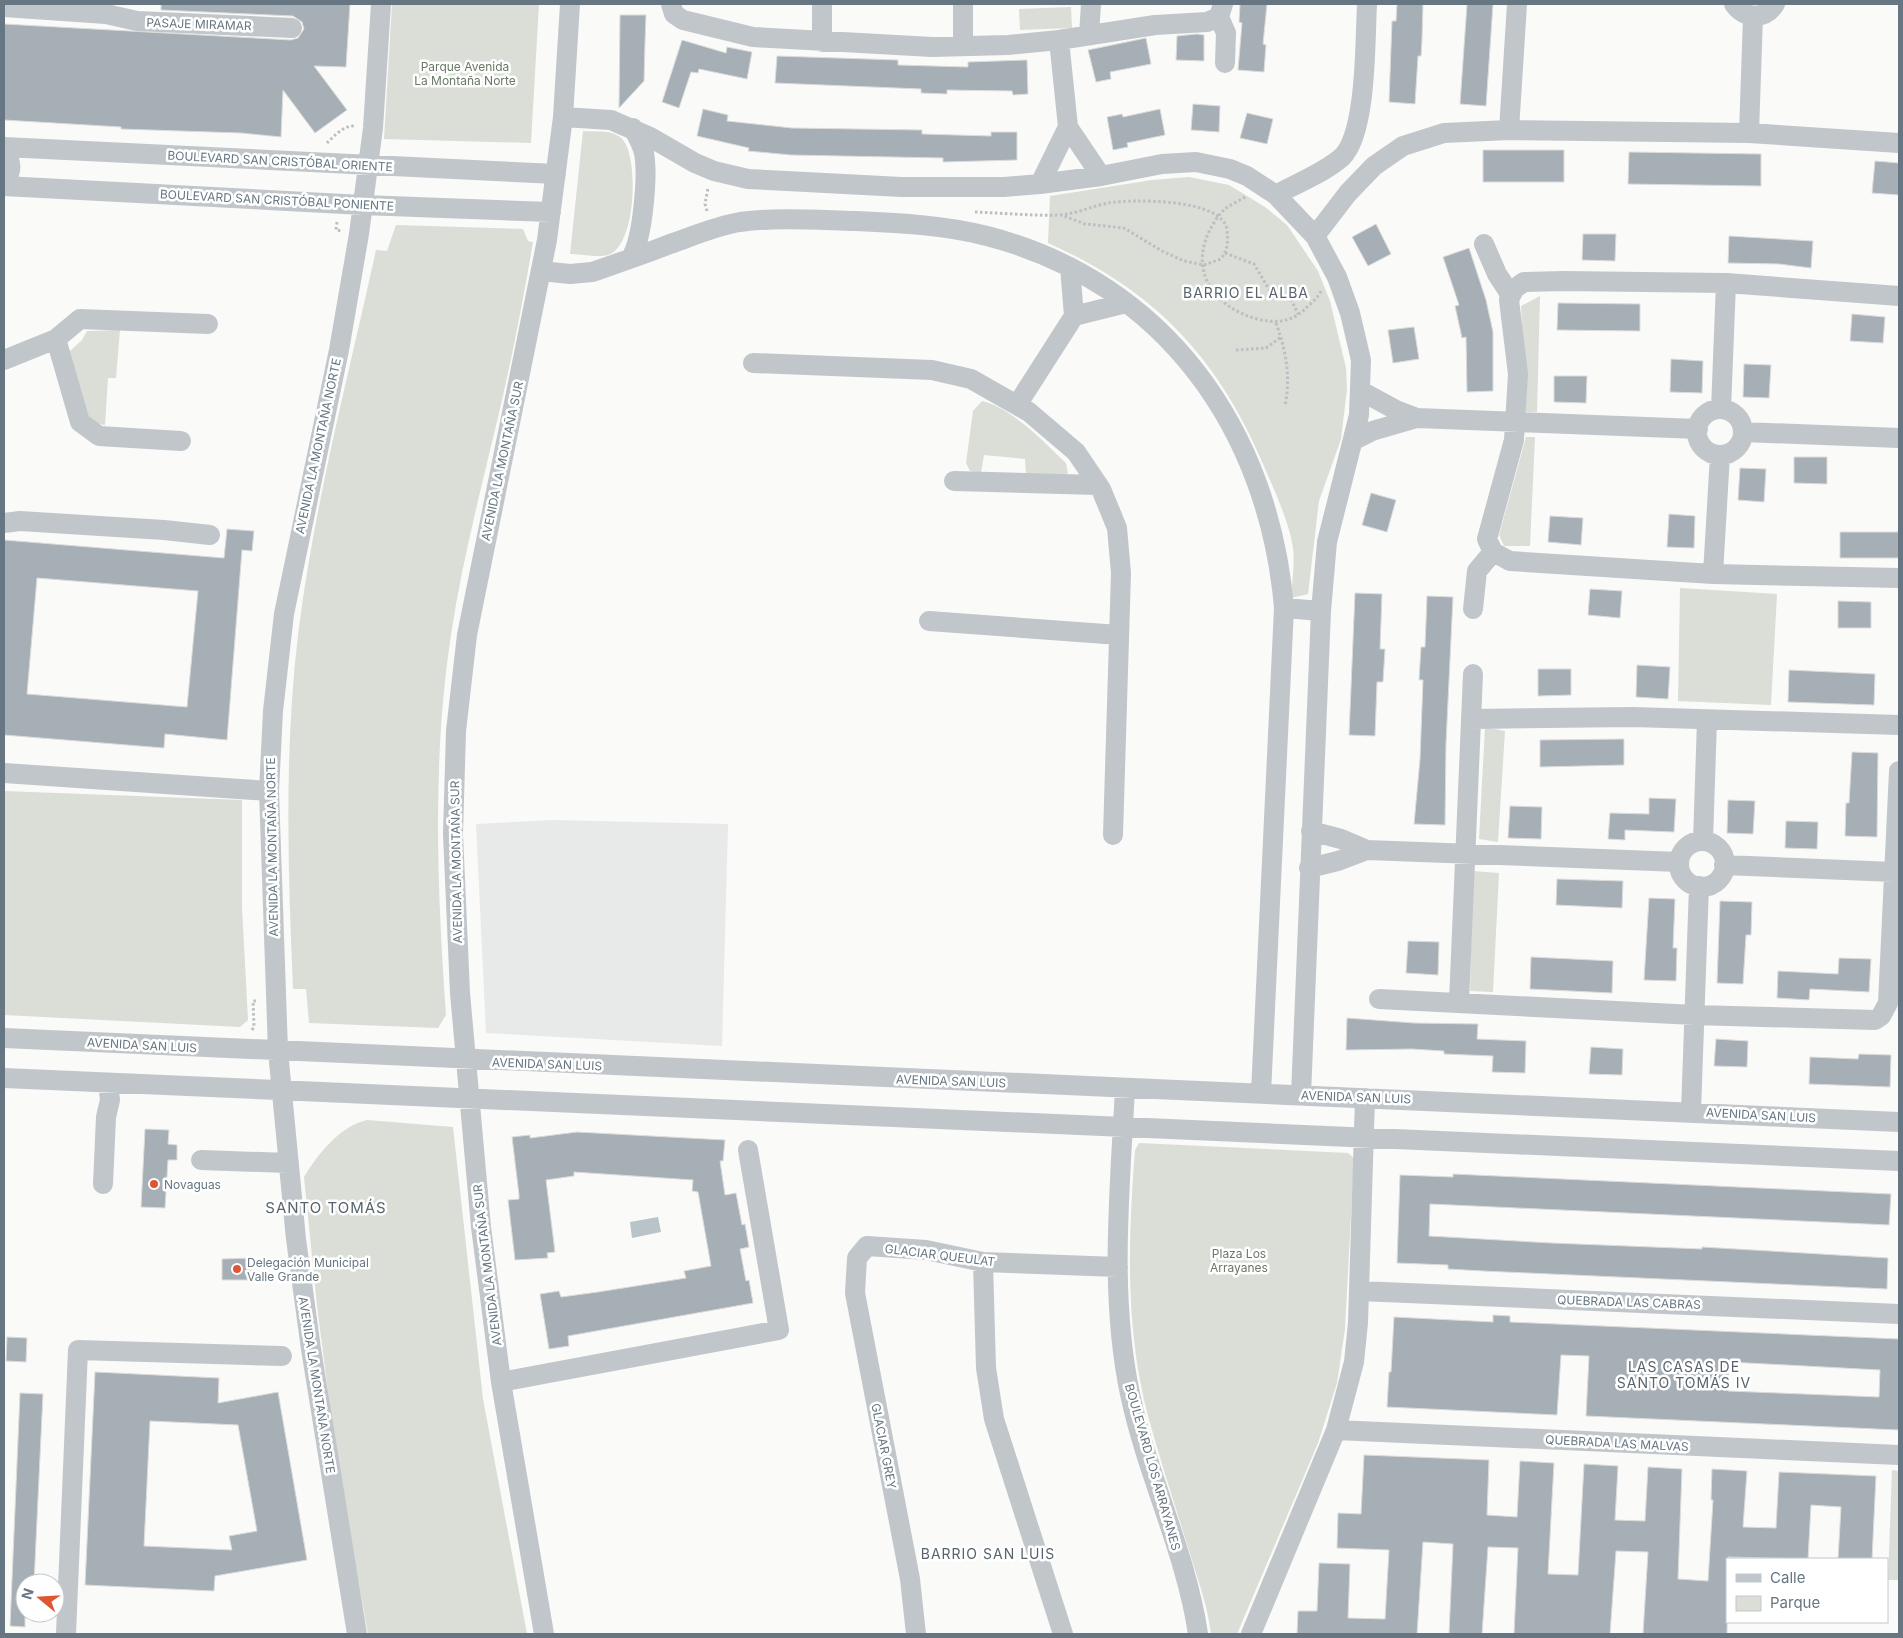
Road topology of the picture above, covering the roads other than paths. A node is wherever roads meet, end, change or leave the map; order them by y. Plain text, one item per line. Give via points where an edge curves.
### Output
1 (381, 4) edge
2 (570, 4) edge
3 (671, 4) edge
4 (822, 4) edge
5 (963, 4) edge
6 (1091, 4) edge
7 (1367, 4) edge
8 (1517, 4) edge
9 (1734, 4) edge
10 (1774, 4) edge
11 (4, 7) edge
12 (107, 9) edge
13 (1221, 10) edge
14 (1754, 16) junction
15 (292, 28) dead end
16 (1089, 35) junction
17 (1059, 40) junction
18 (822, 42) junction
19 (962, 46) junction
20 (1225, 63) dead end
21 (563, 116) junction
22 (1068, 127) junction
23 (634, 128) junction
24 (1509, 130) junction
25 (1749, 133) junction
26 (1899, 143) edge
27 (4, 148) edge
28 (367, 165) junction
29 (556, 174) junction
30 (1101, 176) junction
31 (1040, 184) junction
32 (4, 185) edge
33 (1269, 191) junction
34 (363, 205) junction
35 (551, 212) junction
36 (1314, 236) junction
37 (1484, 244) dead end
38 (630, 259) junction
39 (1070, 267) junction
40 (541, 271) junction
41 (1726, 283) junction
42 (1510, 294) junction
43 (1899, 296) edge
44 (1126, 303) junction
45 (1074, 316) junction
46 (208, 324) dead end
47 (56, 339) junction
48 (4, 360) edge
49 (753, 363) dead end
50 (1361, 392) junction
51 (1017, 405) junction
52 (1722, 409) junction
53 (1417, 418) junction
54 (1516, 421) junction
55 (1698, 429) junction
56 (1743, 432) junction
57 (1899, 438) edge
58 (1354, 440) junction
59 (181, 441) dead end
60 (1720, 454) junction
61 (954, 481) dead end
62 (1098, 485) junction
63 (4, 523) edge
64 (210, 535) dead end
65 (1493, 552) junction
66 (1714, 574) junction
67 (1899, 578) edge
68 (1284, 608) junction
69 (1473, 609) dead end
70 (1321, 611) junction
71 (928, 621) dead end
72 (1119, 634) junction
73 (1473, 674) dead end
74 (1471, 719) junction
75 (1707, 720) junction
76 (1899, 725) edge
77 (1899, 771) edge
78 (4, 773) edge
79 (268, 791) junction
80 (1311, 831) junction
81 (1113, 835) dead end
82 (1703, 841) junction
83 (1367, 850) junction
84 (1465, 854) junction
85 (1679, 862) junction
86 (1724, 865) junction
87 (1310, 868) junction
88 (1894, 872) junction
89 (1699, 886) junction
90 (1379, 999) dead end
91 (1459, 1002) junction
92 (1694, 1015) junction
93 (4, 1038) edge
94 (278, 1051) junction
95 (465, 1060) junction
96 (4, 1078) edge
97 (108, 1083) junction
98 (1124, 1088) junction
99 (282, 1090) junction
100 (1261, 1093) junction
101 (1301, 1095) junction
102 (468, 1098) junction
103 (1365, 1098) junction
104 (1691, 1112) junction
105 (1899, 1122) edge
106 (1123, 1127) junction
107 (1364, 1138) junction
108 (748, 1150) dead end
109 (201, 1160) dead end
110 (1899, 1161) edge
111 (288, 1163) junction
112 (103, 1184) dead end
113 (857, 1258) joint
114 (983, 1262) junction
115 (1118, 1267) junction
116 (1359, 1291) junction
117 (1899, 1314) edge
118 (282, 1356) dead end
119 (501, 1382) junction
120 (1336, 1430) junction
121 (1899, 1455) edge
122 (66, 1634) edge
123 (356, 1634) edge
124 (544, 1634) edge
125 (916, 1634) edge
126 (1063, 1634) edge
127 (1198, 1634) edge
128 (1251, 1634) edge

1 - 28 street, AVENIDA LA MONTAÑA NORTE via 373,128
2 - 21 street, AVENIDA LA MONTAÑA SUR
3 - 18 street via 678,18 723,31 753,37
4 - 18 street
5 - 19 street
6 - 16 street
7 - 33 street via 1359,113 1350,147 1329,166
8 - 24 street
9 - 14 street via 1742,13
10 - 14 street via 1765,14
11 - 12 street, PASAJE MIRAMAR
12 - 15 street, PASAJE MIRAMAR via 137,21
13 - 16 street via 1207,22 1162,24
13 - 20 street via 1226,33
14 - 25 street
16 - 17 street
17 - 19 street
17 - 22 street
18 - 19 street
21 - 23 street via 611,120
21 - 29 street, AVENIDA LA MONTAÑA SUR
22 - 30 street
22 - 31 street
23 - 31 street via 695,163 748,179 902,186
23 - 38 street via 644,152 646,181 639,233
24 - 25 street
24 - 36 street via 1444,133 1403,146 1360,180
25 - 26 street
27 - 28 street, BOULEVARD SAN CRISTÓBAL ORIENTE
27 - 32 street via 11,161 11,174
28 - 29 street, BOULEVARD SAN CRISTÓBAL ORIENTE
28 - 34 street, AVENIDA LA MONTAÑA NORTE
29 - 35 street, AVENIDA LA MONTAÑA SUR
30 - 31 street
30 - 33 street via 1162,164 1196,162 1230,169
32 - 34 street, BOULEVARD SAN CRISTÓBAL PONIENTE
33 - 36 street
34 - 35 street, BOULEVARD SAN CRISTÓBAL PONIENTE
34 - 79 street, AVENIDA LA MONTAÑA NORTE via 339,350 284,614
35 - 40 street, AVENIDA LA MONTAÑA SUR
36 - 50 street via 1337,277 1356,336
37 - 42 street
38 - 39 street via 718,227 779,219 906,224 958,230 1009,242
38 - 40 street via 580,274
39 - 44 street
39 - 45 street
40 - 95 street, AVENIDA LA MONTAÑA SUR via 478,575 460,683 453,834
41 - 42 street via 1530,281 1518,284
41 - 43 street
41 - 52 street
42 - 54 street via 1518,374
44 - 45 street
44 - 68 street via 1170,340 1190,362 1231,422 1268,515 1280,569
45 - 51 street
46 - 47 street via 80,319
47 - 48 street
47 - 59 street via 80,422 89,430 99,436
49 - 51 street via 932,370 971,379
50 - 53 street
50 - 58 street
51 - 62 street via 1076,452
52 - 55 street via 1708,412
52 - 56 street via 1737,416
53 - 54 street
53 - 58 street via 1372,431
54 - 55 street
54 - 65 street via 1512,450 1488,531 1488,546
55 - 60 street via 1703,447
56 - 57 street
56 - 60 street via 1736,448
58 - 70 street via 1327,542
60 - 66 street
61 - 62 street
62 - 72 street via 1117,528 1121,573
63 - 64 street via 20,521
65 - 66 street via 1510,561
65 - 69 street via 1477,571
66 - 67 street
68 - 70 street
68 - 100 street
70 - 80 street
71 - 72 street
72 - 81 street
73 - 74 street
74 - 75 street
74 - 84 street
75 - 76 street
75 - 82 street
77 - 88 street
78 - 79 street
79 - 94 street, AVENIDA LA MONTAÑA NORTE
80 - 83 street
80 - 87 street
82 - 85 street via 1686,846
82 - 86 street via 1719,848
83 - 84 street
83 - 87 street
84 - 85 street
84 - 91 street
85 - 89 street via 1684,878
86 - 88 street
86 - 89 street via 1716,881
87 - 101 street
88 - 92 street via 1888,1003 1881,1016 1867,1020
89 - 92 street
90 - 91 street
91 - 92 street
92 - 104 street
93 - 94 street, AVENIDA SAN LUIS
94 - 95 street, AVENIDA SAN LUIS
94 - 99 street, AVENIDA LA MONTAÑA NORTE
95 - 98 street, AVENIDA SAN LUIS
95 - 102 street, AVENIDA LA MONTAÑA SUR
96 - 97 street
97 - 99 street
97 - 112 street via 110,1100 106,1117
98 - 100 street, AVENIDA SAN LUIS
98 - 106 street, BOULEVARD LOS ARRAYANES
99 - 102 street
99 - 111 street, AVENIDA LA MONTAÑA NORTE
100 - 101 street, AVENIDA SAN LUIS
101 - 103 street, AVENIDA SAN LUIS
102 - 106 street
102 - 119 street, AVENIDA LA MONTAÑA SUR
103 - 104 street, AVENIDA SAN LUIS
103 - 107 street
104 - 105 street, AVENIDA SAN LUIS
106 - 107 street
106 - 115 street, BOULEVARD LOS ARRAYANES
107 - 110 street
107 - 116 street
108 - 119 street via 779,1330
109 - 111 street
111 - 123 street, AVENIDA LA MONTAÑA NORTE via 303,1294
113 - 114 street, GLACIAR QUEULAT via 867,1246 932,1251
113 - 125 street, GLACIAR GREY via 855,1293 910,1579
114 - 115 street, GLACIAR QUEULAT
114 - 126 street via 986,1368 994,1419
115 - 127 street, BOULEVARD LOS ARRAYANES via 1120,1331 1130,1394 1191,1596
116 - 117 street, QUEBRADA LAS CABRAS
116 - 120 street via 1354,1362
118 - 122 street via 78,1350
119 - 124 street, AVENIDA LA MONTAÑA SUR
120 - 121 street, QUEBRADA LAS MALVAS
120 - 128 street

